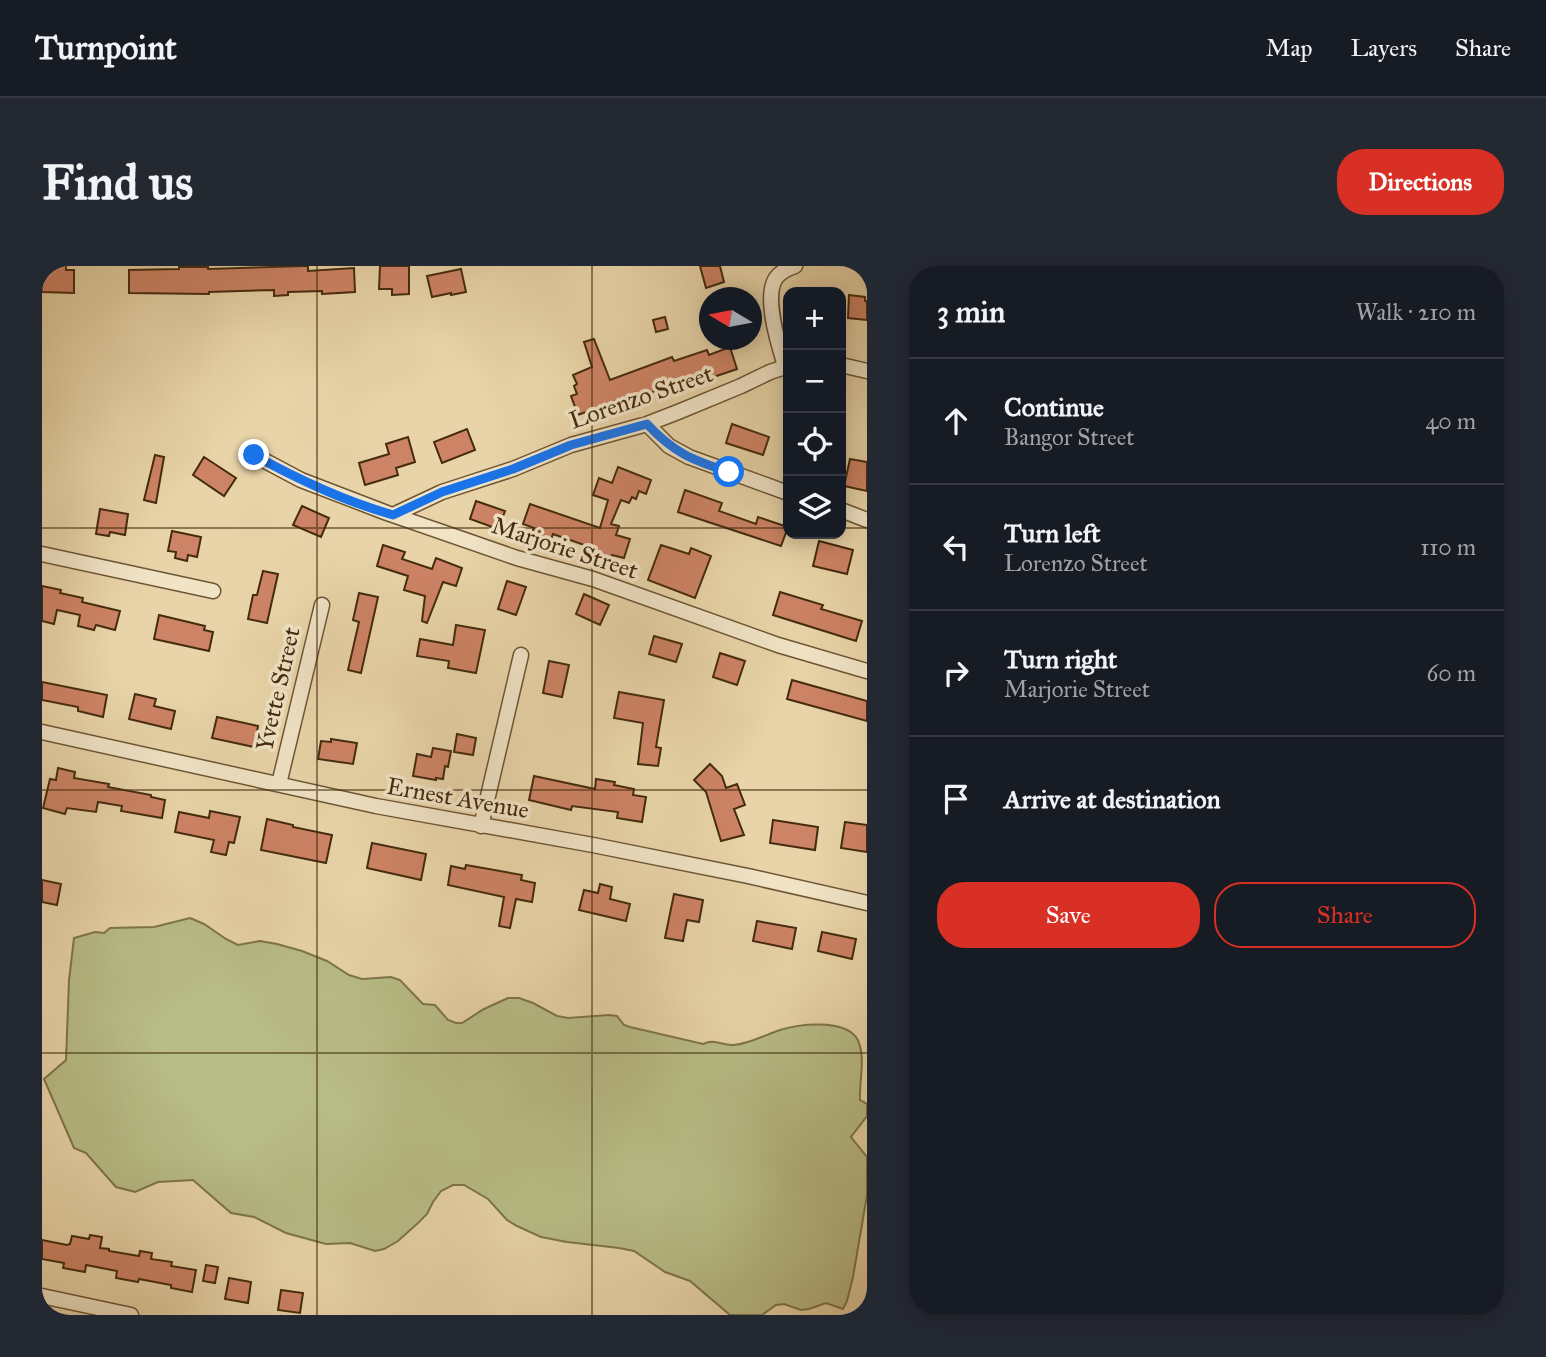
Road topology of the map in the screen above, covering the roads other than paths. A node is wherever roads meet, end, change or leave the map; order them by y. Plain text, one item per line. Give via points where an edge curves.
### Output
1 (795, 266) edge
2 (783, 353) edge
3 (846, 366) edge
4 (783, 368) edge
5 (867, 370) edge
6 (647, 424) junction
7 (254, 455) dead end
8 (783, 491) edge
9 (846, 512) edge
10 (393, 515) junction
11 (867, 520) edge
12 (42, 554) edge
13 (212, 591) dead end
14 (321, 606) dead end
15 (521, 655) dead end
16 (867, 671) edge
17 (42, 732) edge
18 (279, 784) junction
19 (481, 826) junction
20 (867, 903) edge
21 (42, 1296) edge
22 (131, 1315) edge

1 - 2 street via 776,278 772,291 774,323
3 - 5 street
4 - 6 street, Lorenzo Street
6 - 8 street via 669,446 689,457
6 - 10 street, Lorenzo Street via 571,445
7 - 10 street, Marjorie Street via 320,489
9 - 11 street
10 - 16 street, Marjorie Street
12 - 13 street
14 - 18 street, Yvette Street
15 - 19 street
17 - 18 street, Ernest Avenue
18 - 19 street, Ernest Avenue
19 - 20 street, Ernest Avenue via 715,869
21 - 22 street

